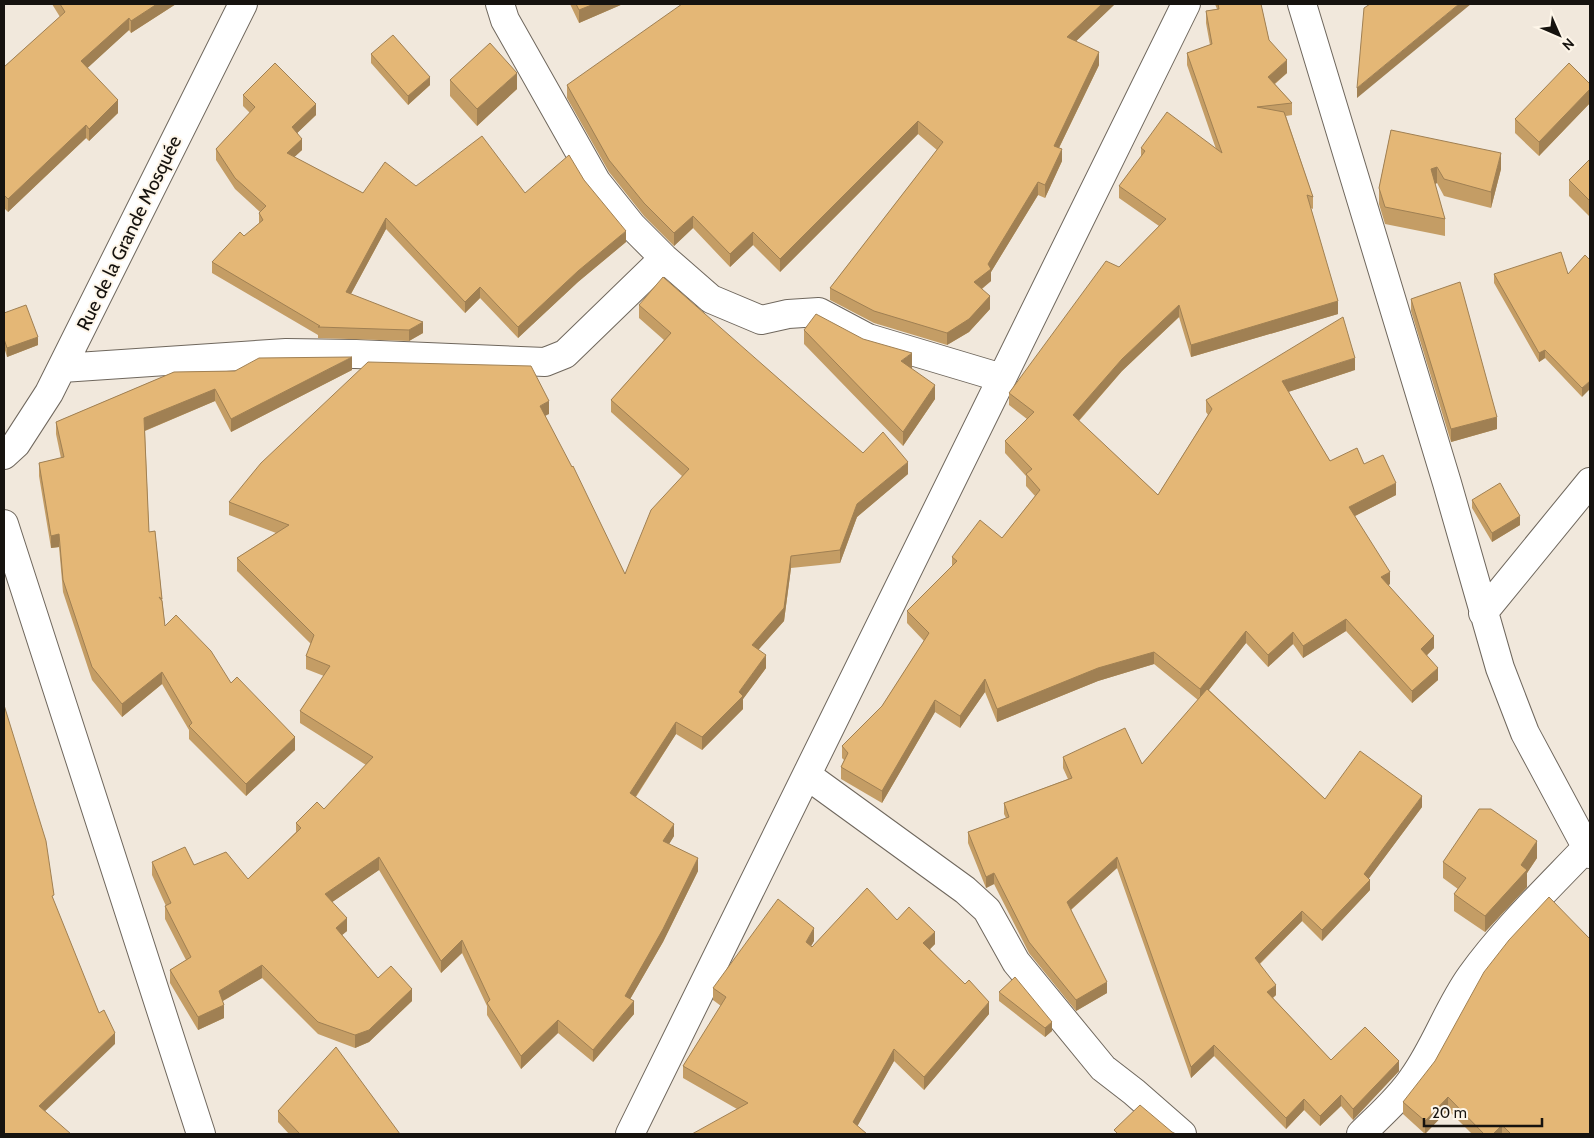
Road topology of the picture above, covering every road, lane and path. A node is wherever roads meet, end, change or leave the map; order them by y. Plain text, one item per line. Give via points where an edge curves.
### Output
1 (243, 4) edge
2 (500, 4) edge
3 (1186, 4) edge
4 (1302, 4) edge
5 (664, 258) junction
6 (62, 368) junction
7 (1002, 378) junction
8 (4, 455) edge
9 (1590, 482) edge
10 (4, 524) edge
11 (1483, 612) junction
12 (808, 776) junction
13 (1589, 849) edge
14 (200, 1134) edge
15 (630, 1134) edge
16 (1182, 1134) edge
17 (1361, 1134) edge

1 - 6 street, Rue de la Grande Mosquée
2 - 5 street via 505,20 596,180 632,226
3 - 7 street
4 - 11 street
5 - 6 street via 565,354 546,362 286,353
5 - 7 street via 711,298 761,320 819,312 868,338
6 - 8 street, Rue de la Grande Mosquée via 16,444
7 - 12 street
9 - 11 street
10 - 14 street
11 - 13 street via 1525,733
12 - 15 street
12 - 16 street via 965,890 987,910 1016,962 1103,1068
13 - 17 street via 1473,973 1413,1079

